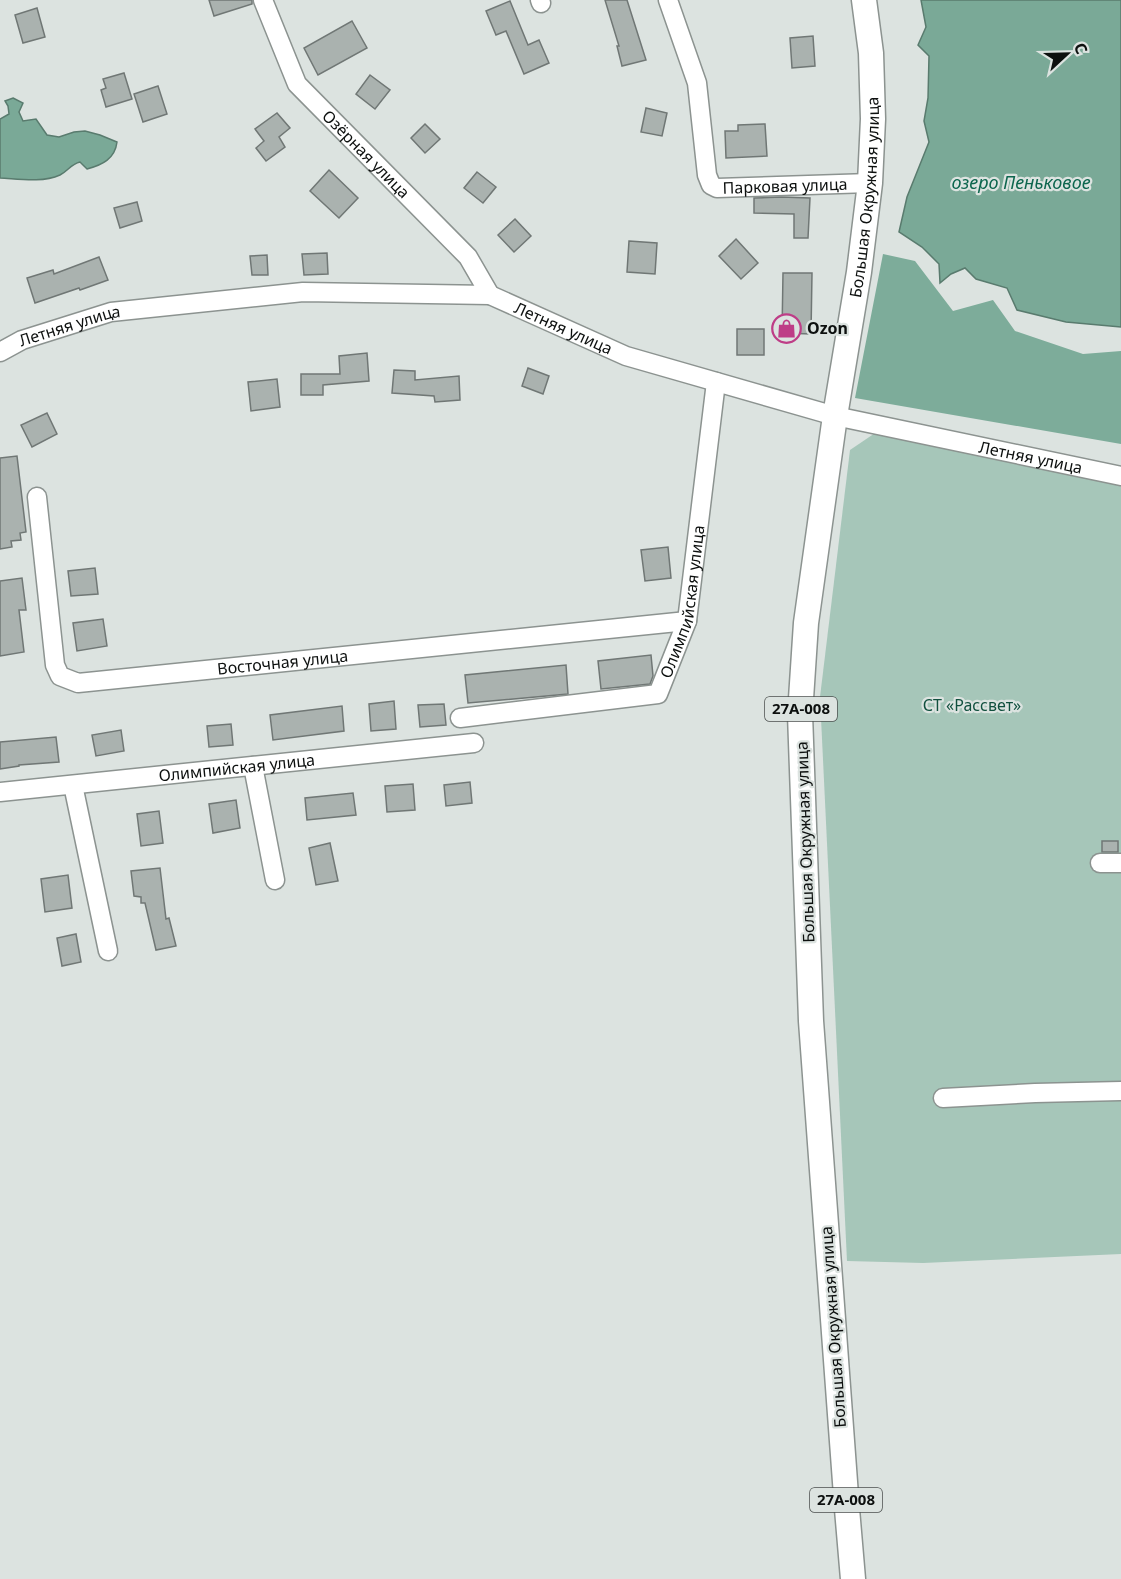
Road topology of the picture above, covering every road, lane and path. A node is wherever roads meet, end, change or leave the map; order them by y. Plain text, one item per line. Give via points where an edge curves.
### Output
1 (263, 0) edge
2 (668, 0) edge
3 (864, 0) edge
4 (870, 183) junction
5 (490, 295) junction
6 (0, 352) edge
7 (716, 382) junction
8 (835, 416) junction
9 (1121, 476) edge
10 (37, 497) dead end
11 (687, 621) junction
12 (460, 718) dead end
13 (474, 743) dead end
14 (253, 766) junction
15 (73, 785) junction
16 (0, 792) edge
17 (1100, 863) dead end
18 (1121, 863) edge
19 (275, 880) dead end
20 (108, 951) dead end
21 (1121, 1091) edge
22 (943, 1098) dead end
23 (853, 1579) edge

1 - 5 street, Озёрная улица via 297,84 468,257
2 - 4 street, Парковая улица via 697,83 711,185 717,188
3 - 4 main road, Большая Окружная улица / 27А-008 via 871,53
4 - 8 main road, Большая Окружная улица / 27А-008
5 - 6 street, Летняя улица via 303,292 111,312 22,340
5 - 7 street, Летняя улица via 626,356
7 - 8 street, Летняя улица
7 - 11 street, Олимпийская улица
8 - 9 street, Летняя улица
8 - 23 main road, Большая Окружная улица / 27А-008 via 806,623 800,714 811,1021
10 - 11 street, Восточная улица via 55,665 60,676 78,683
11 - 12 street, Олимпийская улица via 658,694
13 - 14 street, Олимпийская улица
14 - 15 street, Олимпийская улица
14 - 19 street
15 - 16 street, Олимпийская улица
15 - 20 street
17 - 18 street
21 - 22 street

